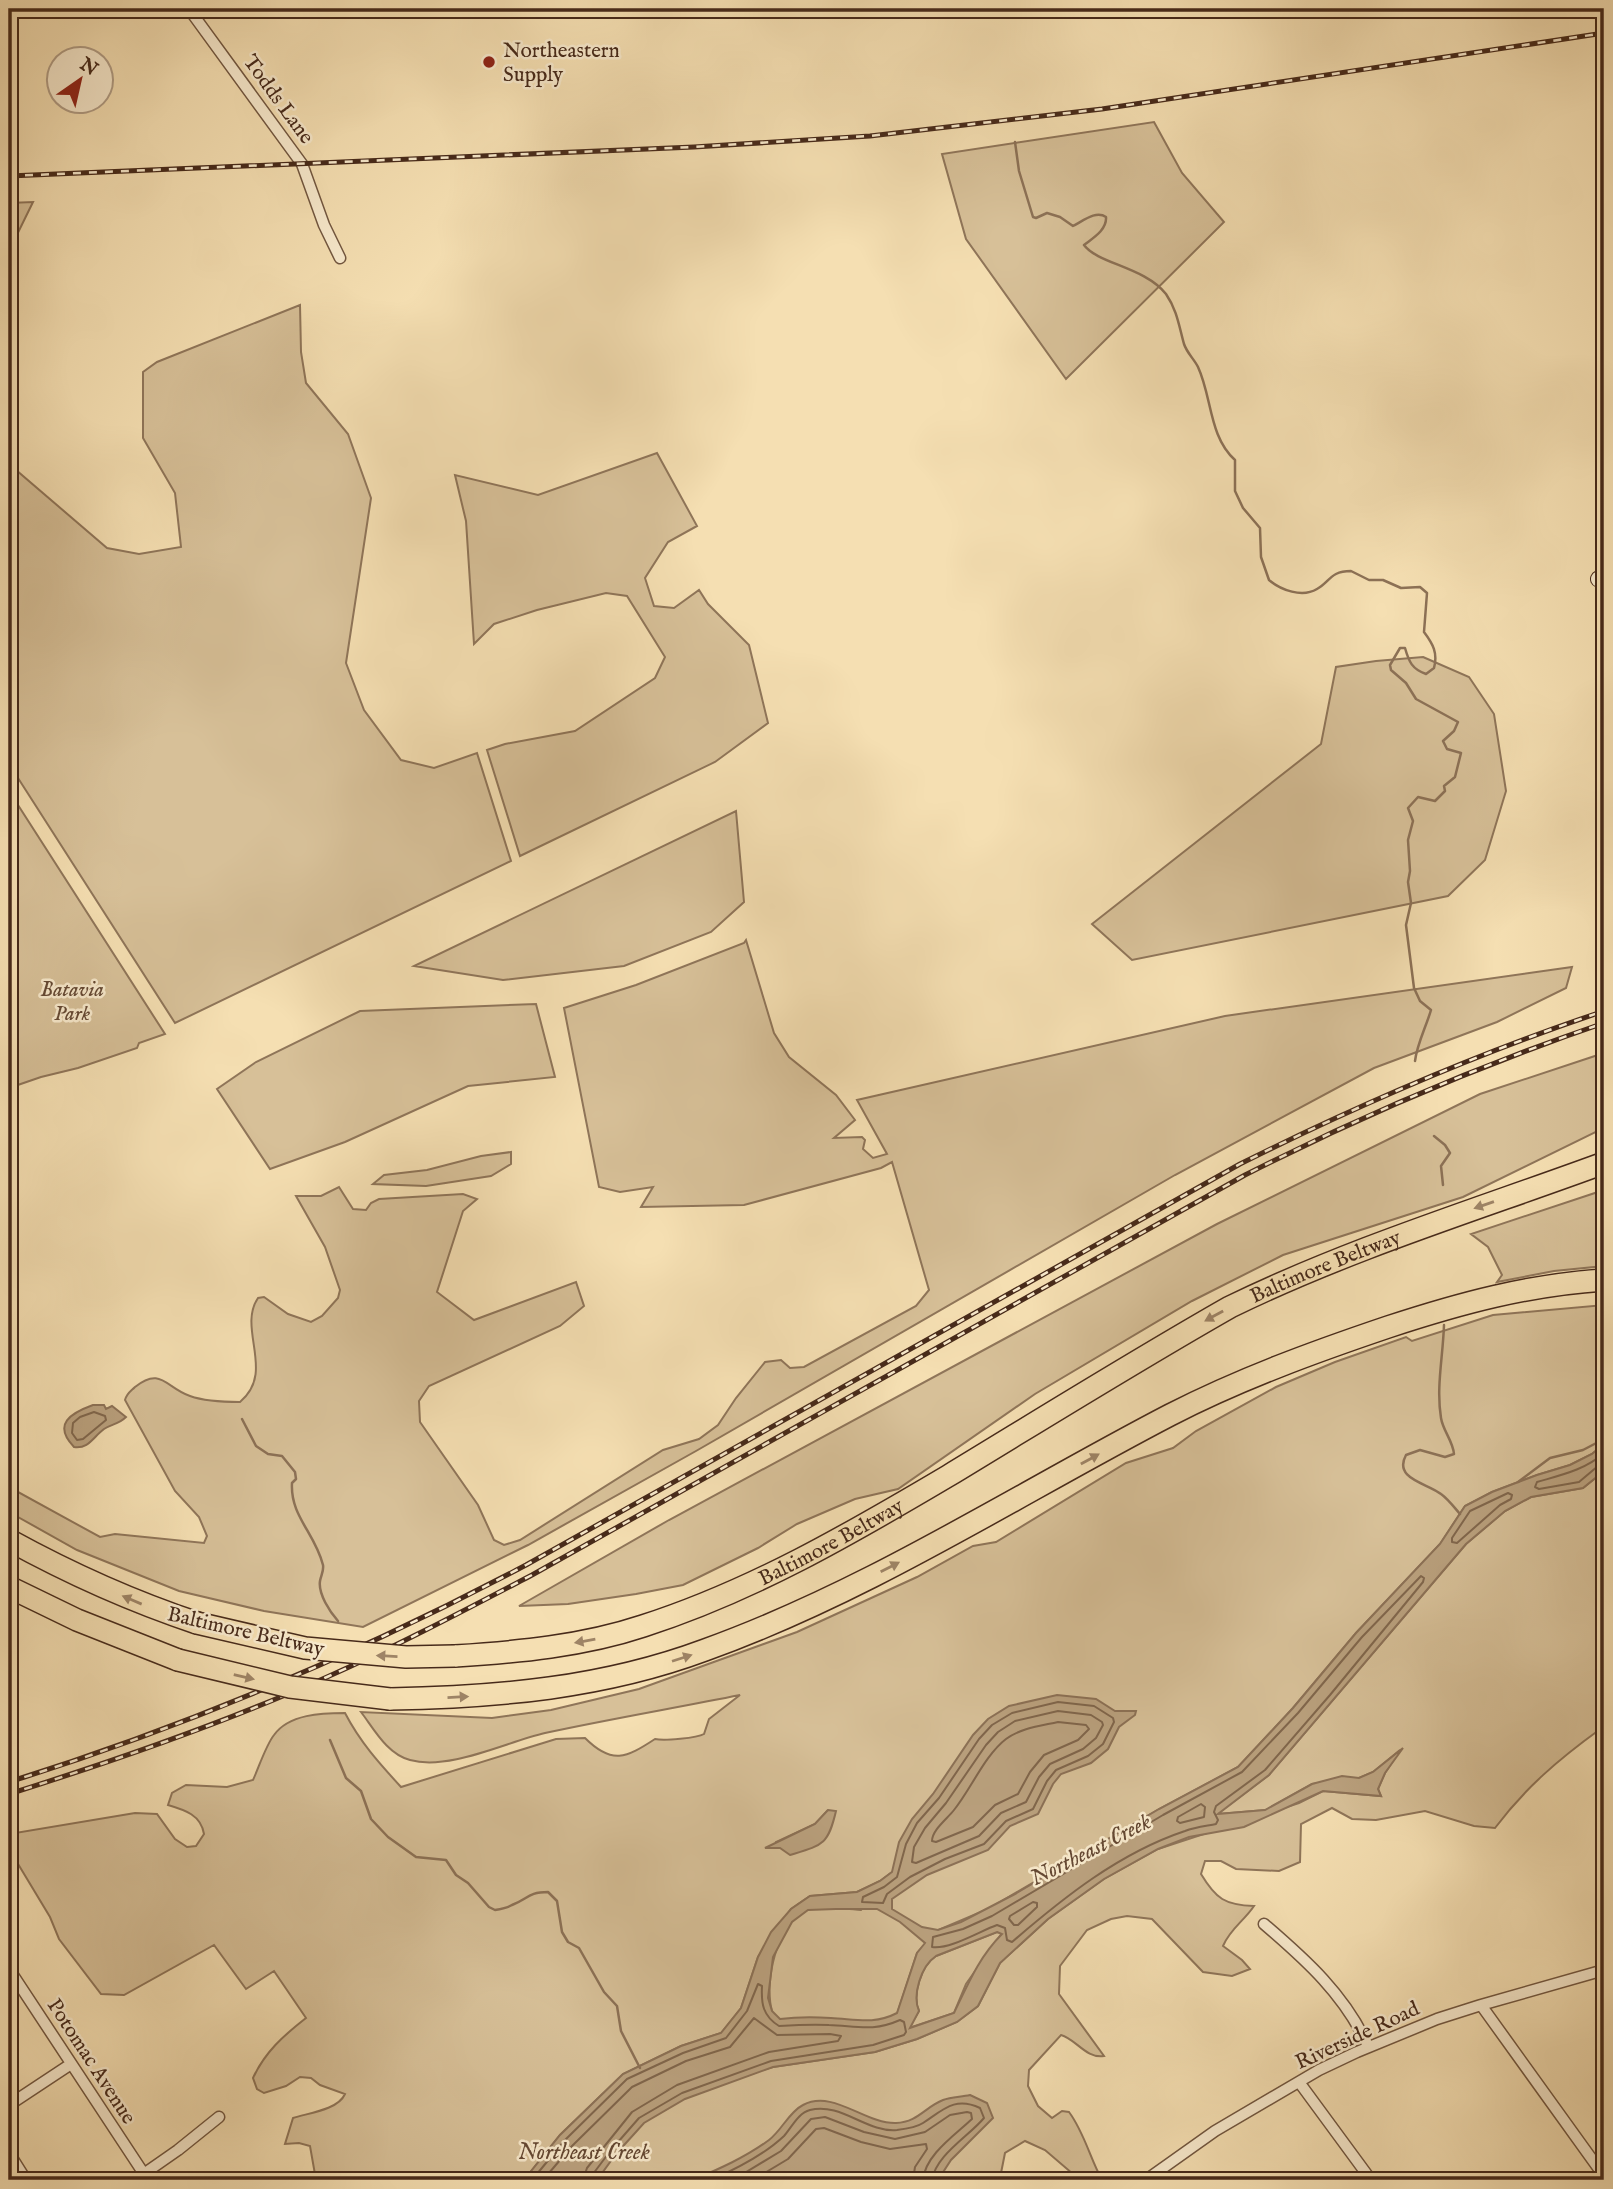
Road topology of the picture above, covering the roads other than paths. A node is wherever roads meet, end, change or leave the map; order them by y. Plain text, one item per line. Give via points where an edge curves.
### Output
1 (189, 9) edge
2 (1573, 9) edge
3 (1597, 9) edge
4 (340, 258) dead end
5 (1604, 1164) edge
6 (1604, 1280) edge
7 (9, 1540) edge
8 (9, 1587) edge
9 (1264, 1924) dead end
10 (9, 1969) edge
11 (1604, 1970) edge
12 (1481, 2005) junction
13 (1368, 2046) junction
14 (71, 2064) junction
15 (1299, 2082) junction
16 (9, 2105) edge
17 (219, 2117) dead end
18 (9, 2153) edge
19 (1604, 2176) edge
20 (139, 2177) edge
21 (26, 2180) edge
22 (1146, 2180) edge
23 (1371, 2180) edge

1 - 4 street, Todds Lane via 302,164
2 - 3 street
5 -> 7 highway, Baltimore Beltway, bridge via 1280,1282 799,1560 677,1614 598,1638 455,1656 305,1648 150,1608
8 -> 6 highway, Baltimore Beltway, bridge via 178,1660 290,1687 390,1699 493,1696 597,1681 764,1628 895,1564 1170,1415 1254,1377 1482,1298
9 - 13 street via 1334,1989
10 - 14 street, Potomac Avenue
11 - 12 street, Riverside Road
12 - 13 street, Riverside Road
12 - 19 street
13 - 15 street, Riverside Road
14 - 16 street
14 - 20 street, Potomac Avenue
15 - 22 street, Riverside Road via 1215,2131
15 - 23 street
17 - 20 street
18 - 21 street

